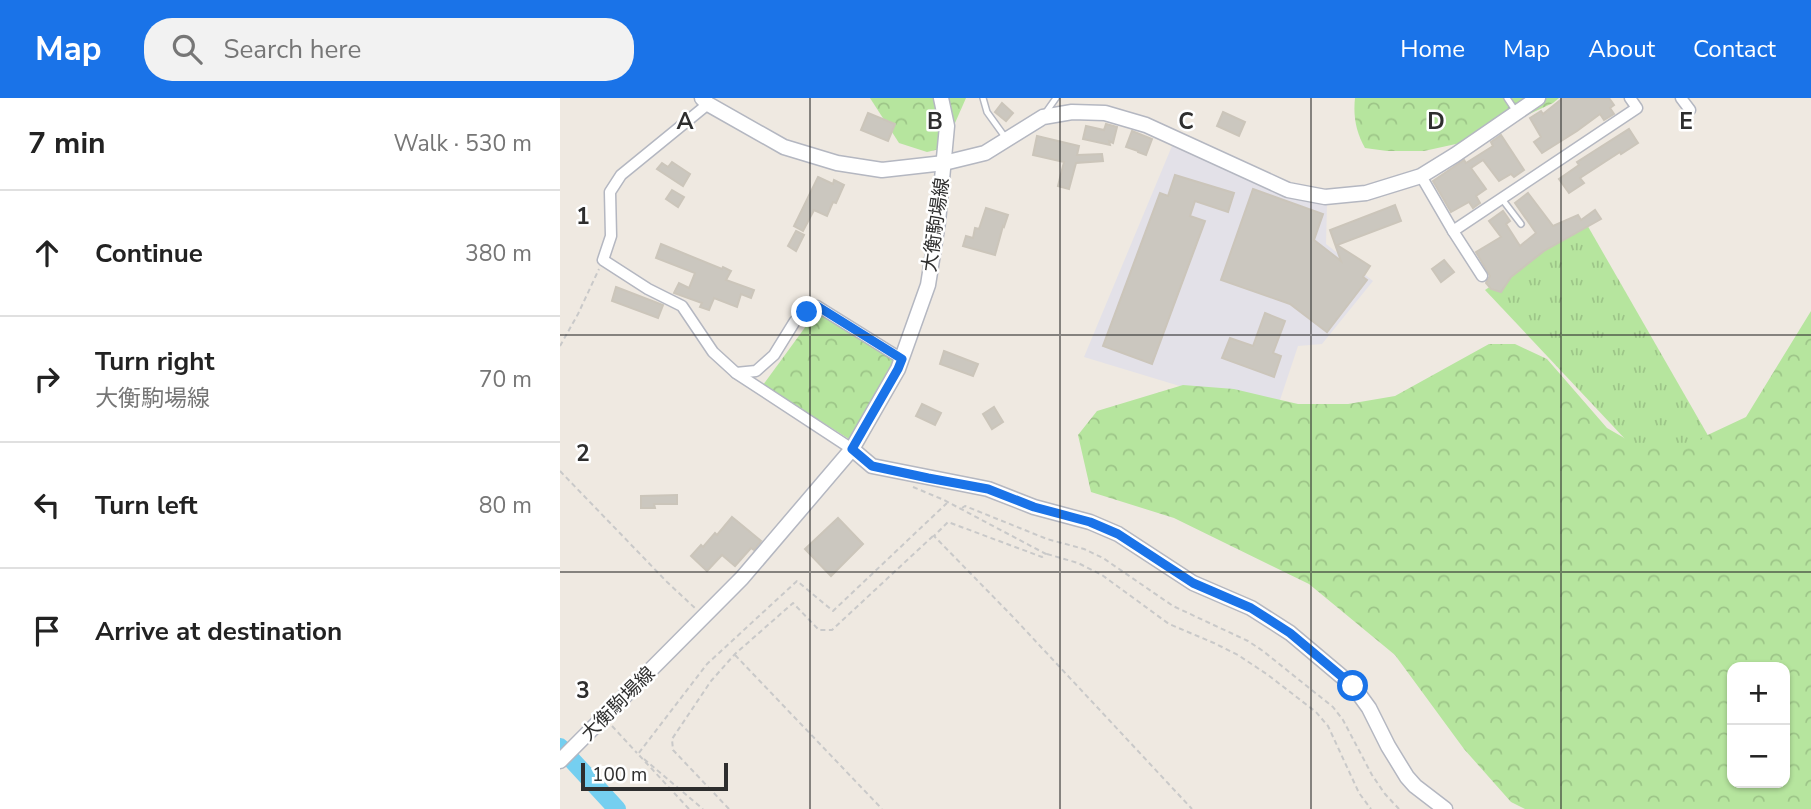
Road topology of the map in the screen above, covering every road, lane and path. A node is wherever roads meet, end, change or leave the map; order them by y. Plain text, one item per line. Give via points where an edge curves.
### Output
1 (941, 98) edge
2 (983, 98) edge
3 (1056, 98) edge
4 (1507, 98) edge
5 (1538, 98) edge
6 (1630, 98) edge
7 (1681, 98) edge
8 (705, 101) edge
9 (1689, 110) dead end
10 (1517, 112) junction
11 (1043, 117) junction
12 (1007, 139) junction
13 (944, 163) junction
14 (1421, 176) junction
15 (1502, 199) junction
16 (1521, 224) dead end
17 (1453, 231) junction
18 (603, 260) junction
19 (1482, 276) dead end
20 (560, 346) edge
21 (902, 359) junction
22 (736, 373) junction
23 (852, 449) junction
24 (560, 471) edge
25 (907, 484) dead end
26 (948, 502) junction
27 (960, 508) junction
28 (934, 536) junction
29 (1046, 554) junction
30 (705, 617) junction
31 (735, 654) junction
32 (601, 721) junction
33 (638, 754) junction
34 (560, 761) edge
35 (689, 809) edge
36 (703, 809) edge
37 (729, 809) edge
38 (882, 809) edge
39 (1192, 809) edge
40 (1371, 809) edge
41 (1399, 809) edge
42 (1445, 809) edge

1 - 13 main road via 947,126
2 - 12 lane via 987,112
3 - 11 lane
4 - 10 lane
5 - 10 main road, 大衡駒場線
6 - 15 street via 1637,108
7 - 9 street
8 - 13 main road via 784,147 837,163 882,170
8 - 18 street via 621,175 610,192 611,236
10 - 14 main road, 大衡駒場線
11 - 12 main road, 大衡駒場線
11 - 14 main road, 大衡駒場線 via 1105,113 1146,125 1289,190 1325,197 1366,192
12 - 13 main road, 大衡駒場線 via 985,153
13 - 21 main road, 大衡駒場線 via 928,285
14 - 17 street
15 - 16 lane
15 - 17 street
17 - 19 street
18 - 20 path
18 - 22 street via 682,306 713,352
21 - 22 street via 817,306 795,321 774,355 756,371
21 - 23 main road, 大衡駒場線
22 - 23 street
23 - 30 main road, 大衡駒場線
23 - 42 main road via 872,466 988,489 1090,522 1118,534 1193,583 1251,608 1290,633 1353,686 1407,776
24 - 30 path
25 - 26 path
26 - 27 path
26 - 33 path via 833,611 797,581 708,664
27 - 29 path
27 - 41 path via 1084,549 1173,606 1264,651 1333,707 1372,775
28 - 29 path via 948,522 1042,557
28 - 31 path via 832,630 819,630 793,603
28 - 39 path
29 - 40 path via 1102,575 1169,624 1238,655 1316,712 1328,726
30 - 32 main road, 大衡駒場線
31 - 37 path via 673,739 673,750
31 - 38 path
32 - 33 path
32 - 34 main road, 大衡駒場線
33 - 35 path
33 - 36 path

